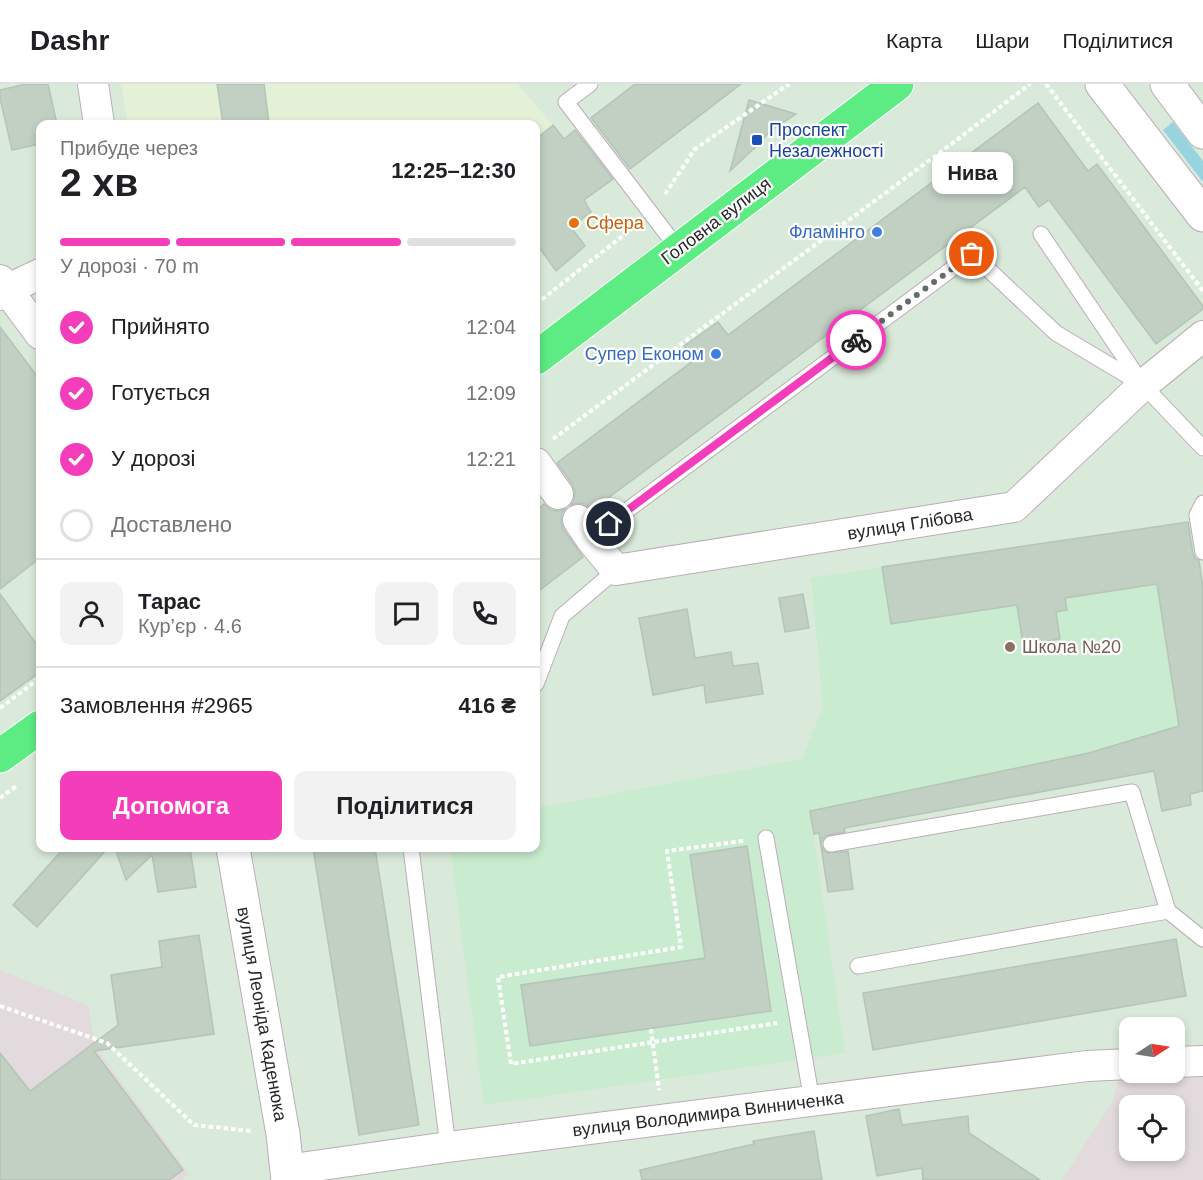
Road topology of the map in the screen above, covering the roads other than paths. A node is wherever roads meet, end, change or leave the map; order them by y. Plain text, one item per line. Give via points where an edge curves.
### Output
1 (93, 84) edge
2 (590, 84) edge
3 (897, 84) edge
4 (1102, 84) edge
5 (1167, 84) edge
6 (98, 120) edge
7 (1203, 132) edge
8 (1203, 215) edge
9 (1041, 234) dead end
10 (679, 250) junction
11 (36, 276) edge
12 (3, 288) edge
13 (36, 329) edge
14 (1203, 336) edge
15 (540, 355) edge
16 (1143, 385) junction
17 (1203, 448) edge
18 (540, 454) edge
19 (558, 494) dead end
20 (1203, 503) edge
21 (584, 529) joint
22 (1203, 552) edge
23 (616, 570) junction
24 (540, 674) edge
25 (36, 730) edge
26 (0, 756) edge
27 (766, 838) road end
28 (831, 844) dead end
29 (233, 852) edge
30 (411, 852) edge
31 (1168, 910) junction
32 (1203, 939) edge
33 (858, 966) dead end
34 (1203, 1061) edge
35 (1185, 1062) edge
36 (1119, 1065) edge
37 (812, 1101) junction
38 (448, 1148) junction
39 (287, 1175) edge

1 - 6 street
2 - 10 lane via 566,102
3 - 10 main road, Головна вулиця
4 - 8 street
5 - 7 street
9 - 16 lane
10 - 15 main road, Головна вулиця
11 - 12 street
12 - 13 street
14 - 16 street, вулиця Глібова
16 - 17 lane
16 - 21 lane via 1056,333 972,254
16 - 23 street, вулиця Глібова via 1014,507
18 - 19 street
20 - 22 lane via 1197,515
21 - 23 street
23 - 24 lane via 562,616
25 - 26 main road
27 - 37 lane
28 - 31 lane via 1132,792
29 - 39 street, вулиця Леоніда Каденюка
30 - 38 lane
31 - 32 lane
31 - 33 lane
34 - 35 street
36 - 37 street, вулиця Володимира Винниченка
37 - 38 street, вулиця Володимира Винниченка
38 - 39 street, вулиця Володимира Винниченка

